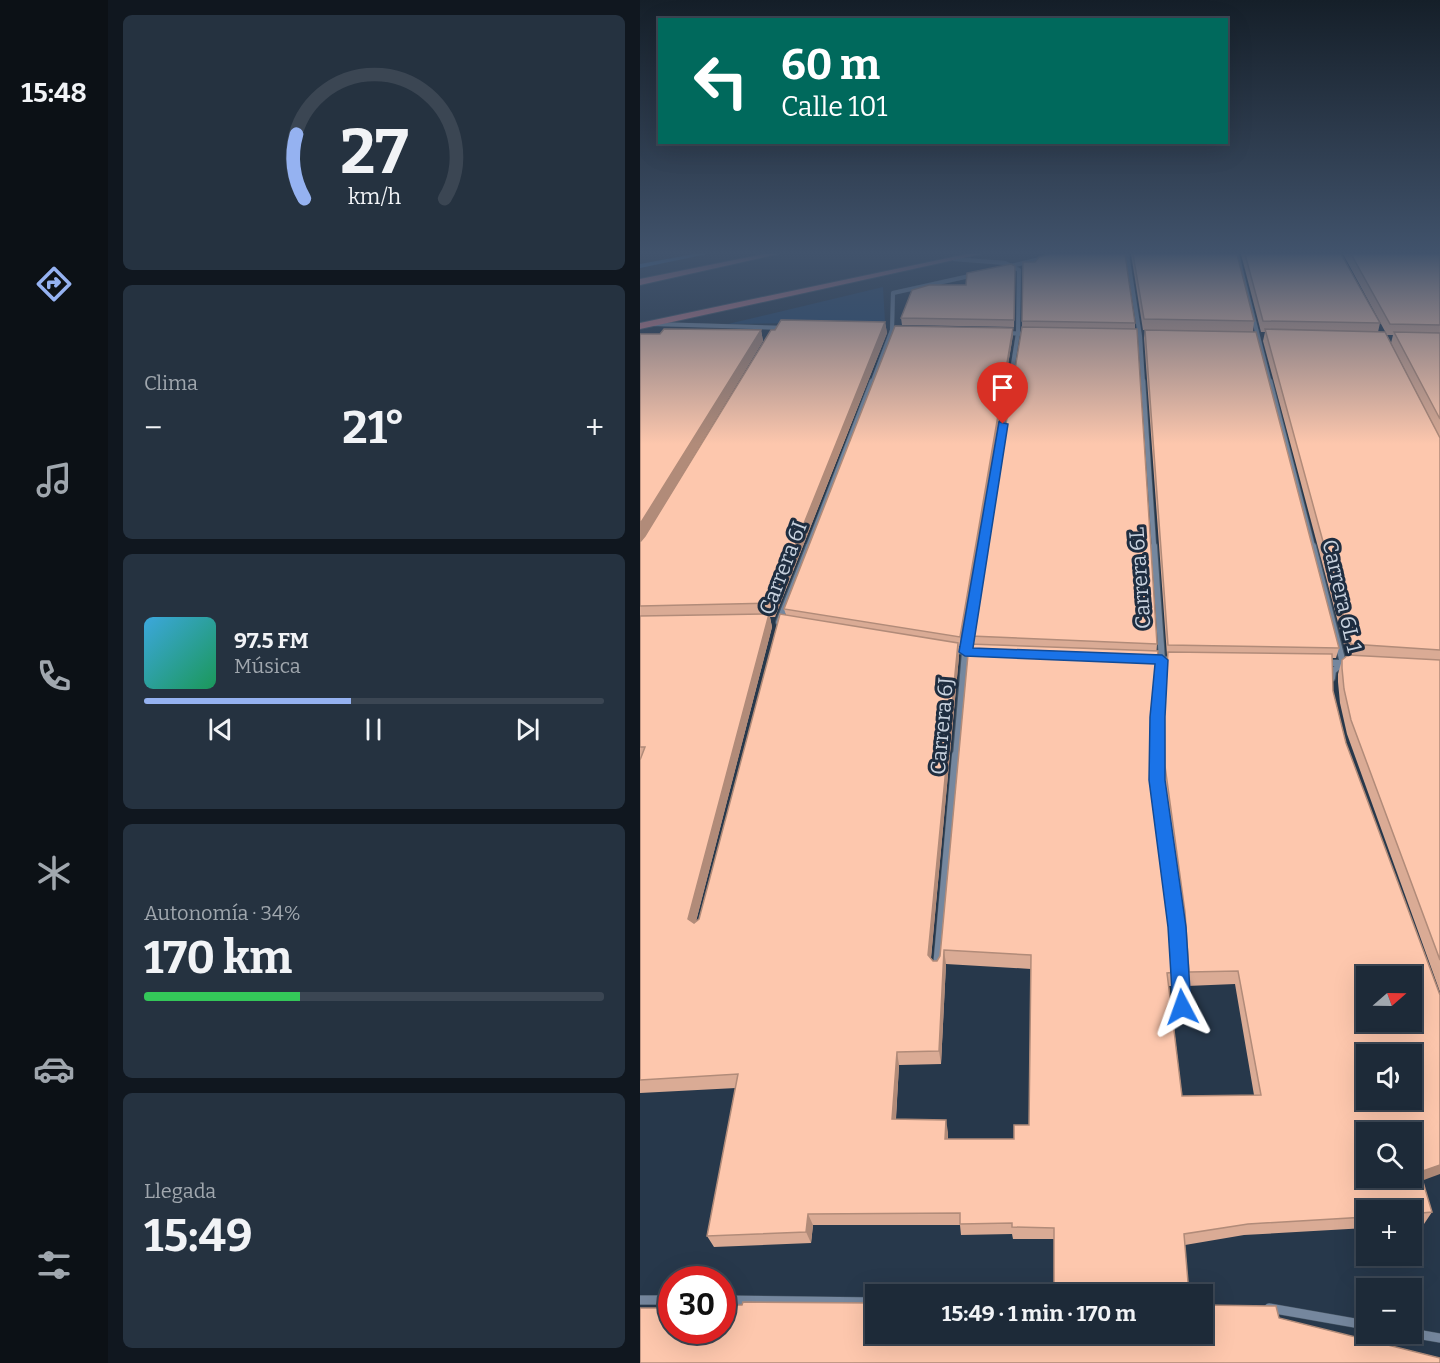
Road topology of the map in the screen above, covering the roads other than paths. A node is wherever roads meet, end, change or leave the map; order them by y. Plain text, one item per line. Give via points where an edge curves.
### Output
1 (680, 318) edge
2 (892, 318) edge
3 (1018, 318) edge
4 (1137, 318) edge
5 (1255, 318) edge
6 (645, 325) edge
7 (777, 327) junction
8 (788, 328) edge
9 (881, 330) edge
10 (892, 330) junction
11 (904, 330) edge
12 (995, 333) edge
13 (1018, 333) junction
14 (1029, 334) edge
15 (1129, 335) edge
16 (1140, 336) junction
17 (1151, 336) edge
18 (771, 337) edge
19 (1250, 338) edge
20 (1261, 338) junction
21 (768, 622) edge
22 (779, 622) junction
23 (791, 624) edge
24 (776, 633) edge
25 (942, 648) edge
26 (965, 652) junction
27 (988, 653) edge
28 (1139, 659) edge
29 (1162, 660) junction
30 (1184, 660) edge
31 (1321, 663) edge
32 (1343, 663) junction
33 (1354, 664) edge
34 (1332, 688) edge
35 (936, 969) edge
36 (1182, 1007) dead end
37 (640, 1300) edge
38 (658, 1300) edge
39 (736, 1300) edge
40 (865, 1302) edge
41 (1260, 1308) edge
42 (1356, 1323) edge
43 (1422, 1335) edge
44 (1440, 1338) edge

1 - 6 highway
2 - 10 street, Carrera 6I
3 - 13 street, Carrera 6J
4 - 16 street, Carrera 6L
5 - 20 street, Carrera 6L 1
6 - 7 street
7 - 8 street
7 - 18 street
9 - 10 street
10 - 11 street
10 - 22 street, Carrera 6I
12 - 13 street
13 - 14 street
13 - 26 street, Carrera 6J
15 - 16 street
16 - 17 street
16 - 29 street, Carrera 6L
19 - 20 street
20 - 32 street, Carrera 6L 1
21 - 22 street
22 - 23 street
22 - 24 street, Carrera 6I
25 - 26 street
26 - 27 street
26 - 35 street, Carrera 6J
28 - 29 street
29 - 30 street
29 - 36 street, Carrera 6L via 1157,780 1177,927
31 - 32 street
32 - 33 street
32 - 34 street, Carrera 6L 1 via 1333,671
37 - 38 street
39 - 40 street
41 - 42 street
43 - 44 street

